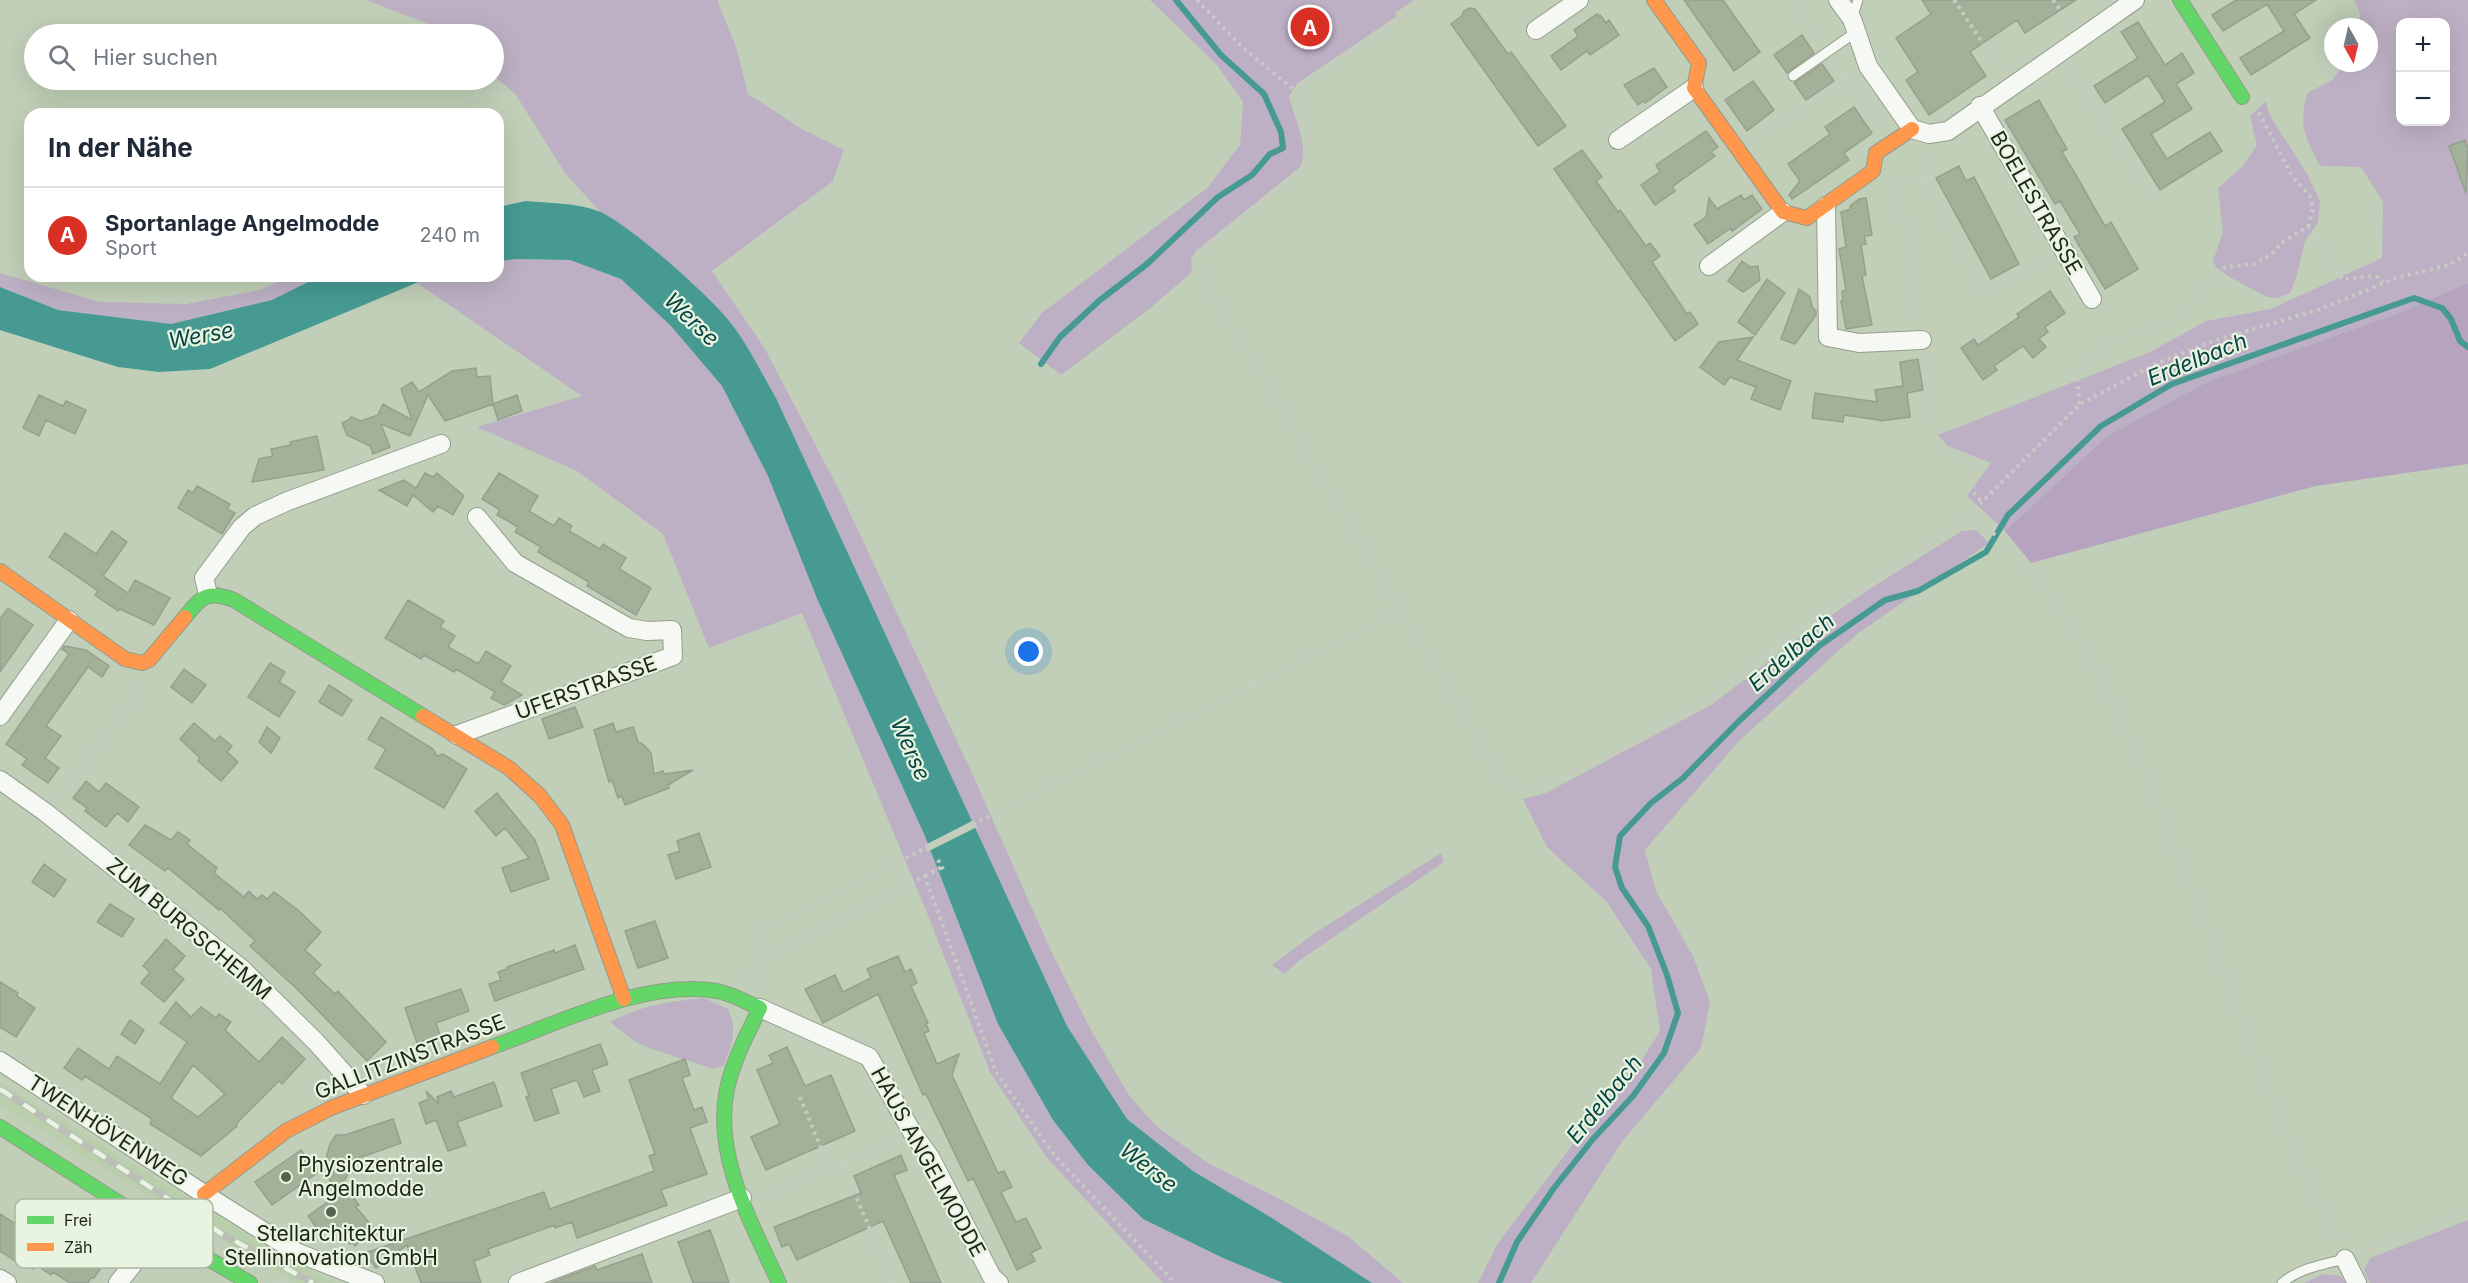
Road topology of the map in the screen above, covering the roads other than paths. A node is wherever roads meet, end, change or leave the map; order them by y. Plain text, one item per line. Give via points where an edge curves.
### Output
1 (1579, 0) edge
2 (1654, 0) edge
3 (1838, 0) edge
4 (1858, 0) edge
5 (2135, 0) edge
6 (2180, 0) edge
7 (1854, 25) junction
8 (1536, 30) dead end
9 (1793, 76) dead end
10 (1694, 88) junction
11 (2242, 97) road end
12 (1980, 106) junction
13 (1912, 129) junction
14 (1618, 140) dead end
15 (1826, 206) junction
16 (1783, 212) junction
17 (1709, 266) dead end
18 (2092, 299) dead end
19 (1922, 340) road end
20 (441, 444) dead end
21 (477, 517) dead end
22 (0, 571) edge
23 (208, 594) junction
24 (69, 620) junction
25 (0, 716) edge
26 (457, 735) junction
27 (0, 780) edge
28 (648, 993) joint
29 (624, 999) junction
30 (760, 1008) junction
31 (0, 1061) edge
32 (363, 1095) junction
33 (0, 1127) edge
34 (204, 1194) junction
35 (113, 1199) edge
36 (212, 1199) edge
37 (213, 1200) edge
38 (743, 1201) junction
39 (2345, 1258) joint
40 (213, 1261) edge
41 (130, 1268) edge
42 (0, 1279) edge
43 (990, 1281) edge
44 (7, 1283) edge
45 (118, 1283) edge
46 (250, 1283) edge
47 (375, 1283) edge
48 (517, 1283) edge
49 (779, 1283) edge
50 (2282, 1283) edge
51 (2357, 1283) edge

1 - 8 street
2 - 10 street via 1699,63
3 - 7 street
4 - 7 lane
5 - 12 street
6 - 11 street
7 - 9 lane via 1827,52
7 - 13 street via 1868,66
10 - 14 street
10 - 16 street
12 - 13 street via 1945,131 1929,134
12 - 18 street, BOELESTRASSE
13 - 15 street via 1876,153 1873,171
15 - 16 street via 1808,218
15 - 19 street via 1828,337 1859,343
16 - 17 street
20 - 23 street via 255,516 242,527 204,578
21 - 26 street, UFERSTRASSE via 515,562 629,627 672,630 673,656
22 - 24 street
23 - 24 street via 200,598 158,651 142,663 125,658
23 - 26 street via 234,600
24 - 25 street
26 - 29 street via 509,768 540,796 562,825
27 - 32 street, ZUM BURGSCHEMM via 242,969
28 - 29 street, GALLITZINSTRASSE
28 - 30 street, HAUS ANGELMODDE via 717,992
29 - 32 street, GALLITZINSTRASSE
30 - 38 street via 737,1058 725,1103 729,1158
30 - 43 street, HAUS ANGELMODDE via 869,1057 930,1157
31 - 34 street, TWENHÖVENWEG
32 - 34 street, GALLITZINSTRASSE via 286,1131
33 - 35 street
34 - 36 street, TWENHÖVENWEG
37 - 47 street, TWENHÖVENWEG via 298,1252
38 - 48 street
38 - 49 street
39 - 50 lane via 2312,1267
39 - 51 street
40 - 46 street
41 - 45 street
42 - 44 street

